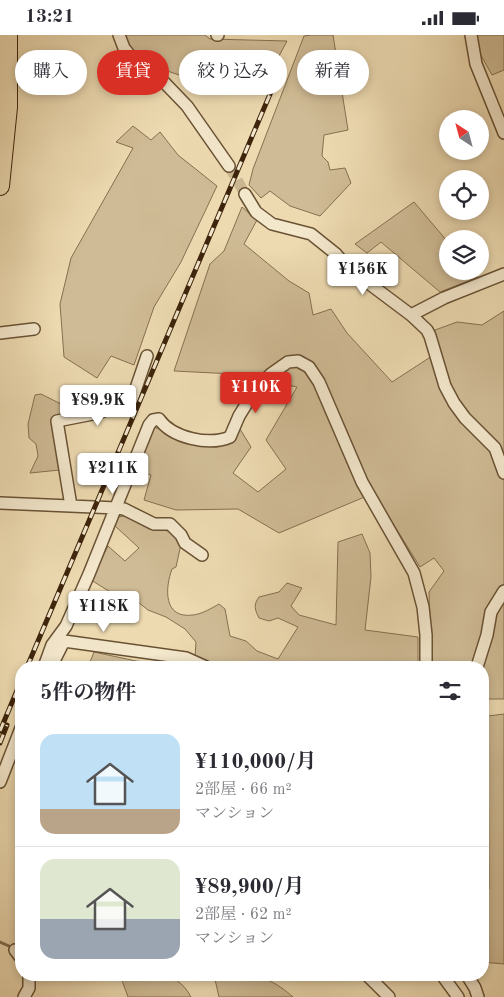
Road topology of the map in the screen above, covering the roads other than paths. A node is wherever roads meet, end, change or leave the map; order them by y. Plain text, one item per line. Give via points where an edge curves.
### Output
1 (8, 35) edge
2 (119, 35) edge
3 (471, 35) edge
4 (504, 133) edge
5 (229, 166) tunnel mouth
6 (0, 185) edge
7 (244, 194) tunnel mouth
8 (504, 274) edge
9 (411, 315) junction
10 (34, 329) dead end
11 (0, 333) edge
12 (147, 356) dead end
13 (504, 473) edge
14 (0, 503) edge
15 (72, 506) junction
16 (117, 508) junction
17 (202, 555) dead end
18 (504, 591) edge
19 (46, 661) edge
20 (54, 661) edge
21 (175, 661) edge
22 (426, 661) edge
23 (479, 661) edge
24 (15, 743) edge
25 (0, 782) edge
26 (29, 981) edge
27 (372, 981) edge
28 (446, 981) edge
29 (472, 981) edge
30 (24, 997) edge
31 (389, 997) edge
32 (458, 997) edge
33 (478, 997) edge

1 - 6 main road via 8,107
2 - 5 street via 136,63 161,79 187,107
3 - 4 street via 476,64
7 - 9 street via 256,212 272,224 310,234 347,267
8 - 9 street
9 - 13 street via 430,336 445,386 454,403 464,418 495,448
10 - 11 street
12 - 15 street via 132,400 98,413 58,421
14 - 15 street
15 - 16 street
16 - 17 street via 154,524 170,524 185,543
16 - 19 street via 66,626 52,645
16 - 22 street via 153,420 159,419 164,426 186,437 225,439 233,434 239,416 255,390 280,367 298,361 309,367 319,382 362,482 414,573 423,607
18 - 23 street via 491,612
20 - 21 street via 64,641
24 - 25 street
26 - 30 street
27 - 31 street
28 - 32 street
29 - 33 street

